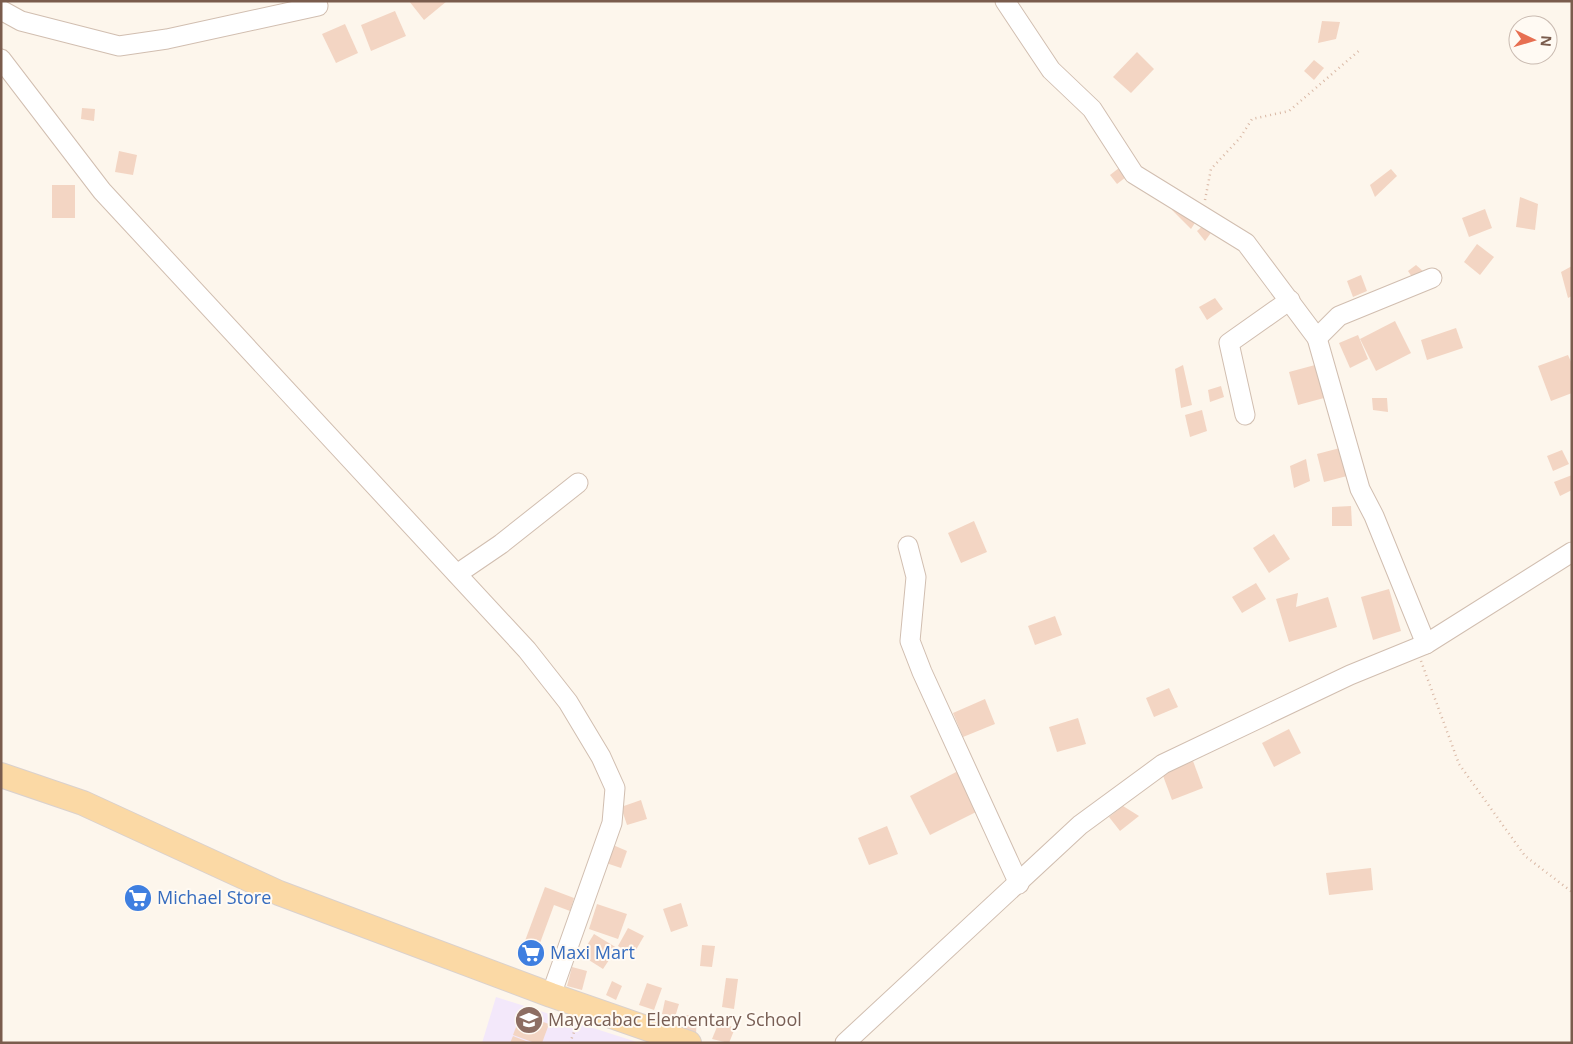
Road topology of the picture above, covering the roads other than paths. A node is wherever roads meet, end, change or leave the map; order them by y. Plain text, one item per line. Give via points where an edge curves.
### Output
1 (1005, 1) edge
2 (318, 6) dead end
3 (1, 10) edge
4 (1, 59) edge
5 (1432, 278) dead end
6 (1290, 300) junction
7 (1317, 338) junction
8 (1245, 415) dead end
9 (578, 483) dead end
10 (908, 546) dead end
11 (1572, 552) edge
12 (457, 574) junction
13 (1421, 646) junction
14 (1, 776) edge
15 (1019, 884) junction
16 (551, 994) junction
17 (689, 1043) edge
18 (845, 1043) edge

1 - 6 street via 1051,70 1092,109 1134,174 1246,243
2 - 3 street via 120,46 20,21
4 - 12 street via 102,191
5 - 7 street via 1339,316
6 - 7 street
6 - 8 street via 1230,343
7 - 13 street via 1360,489 1374,516
9 - 12 street
10 - 15 street via 916,577 910,641
11 - 13 street
12 - 16 street via 527,650 568,702 601,757 615,788 612,823
13 - 15 street via 1350,675 1163,764 1080,825
14 - 16 main road via 83,803 279,894
15 - 18 street
16 - 17 main road

